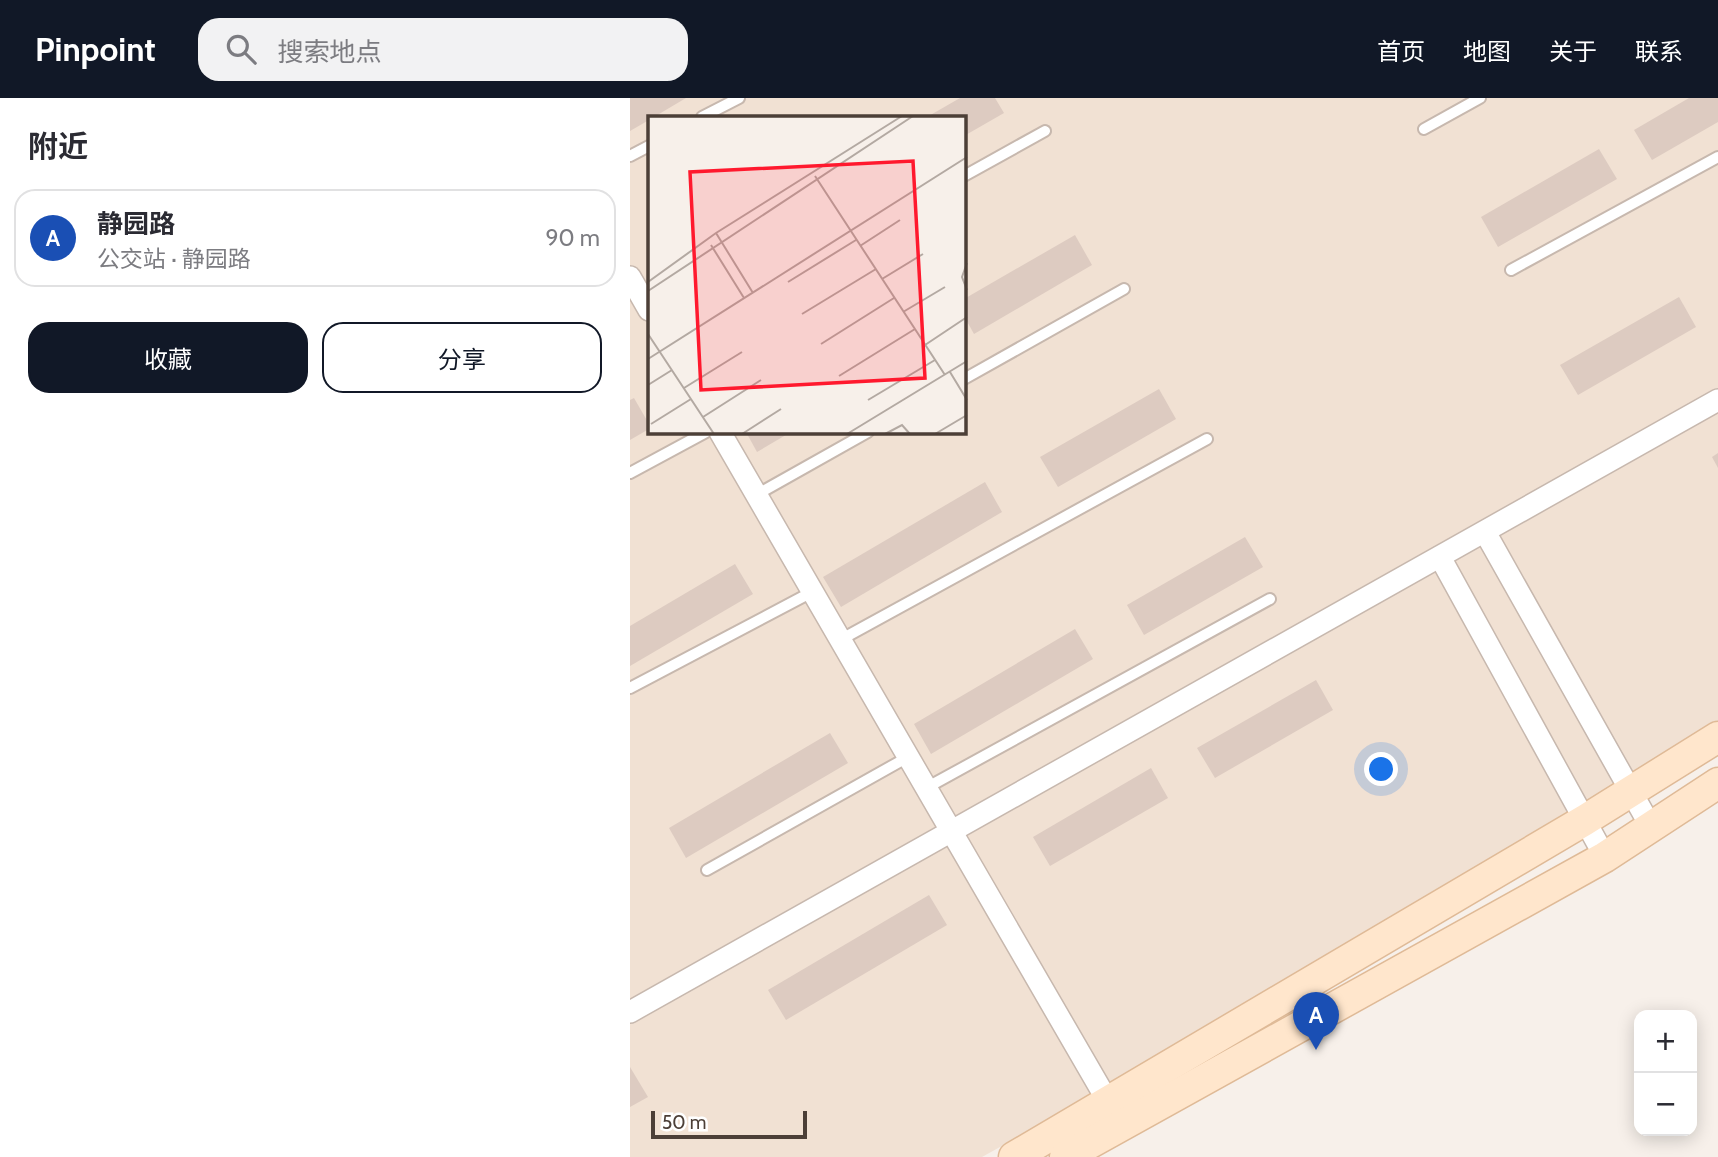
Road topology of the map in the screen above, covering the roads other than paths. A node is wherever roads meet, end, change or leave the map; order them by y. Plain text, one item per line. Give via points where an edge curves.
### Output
1 (738, 98) edge
2 (1480, 98) edge
3 (704, 116) edge
4 (1424, 129) dead end
5 (1045, 131) dead end
6 (648, 147) edge
7 (630, 156) edge
8 (1718, 157) edge
9 (966, 175) edge
10 (1511, 270) dead end
11 (630, 277) edge
12 (1124, 289) dead end
13 (648, 308) edge
14 (966, 378) edge
15 (1718, 400) edge
16 (702, 434) edge
17 (721, 434) edge
18 (864, 434) edge
19 (1208, 439) dead end
20 (630, 473) edge
21 (756, 495) junction
22 (1485, 532) junction
23 (1440, 556) junction
24 (812, 592) junction
25 (1270, 599) dead end
26 (840, 640) junction
27 (630, 688) edge
28 (1718, 737) edge
29 (908, 757) junction
30 (1718, 783) edge
31 (926, 788) junction
32 (1631, 791) junction
33 (1585, 820) junction
34 (1651, 827) junction
35 (951, 832) junction
36 (1605, 857) junction
37 (707, 870) dead end
38 (630, 1013) edge
39 (1115, 1114) junction
40 (1014, 1157) edge
41 (1065, 1157) edge

1 - 3 lane
2 - 4 lane
5 - 9 lane
6 - 7 lane
8 - 10 lane
11 - 13 street
12 - 14 lane
15 - 22 street
16 - 20 lane
17 - 21 street
18 - 21 lane
19 - 26 lane
21 - 24 street
22 - 23 street
22 - 32 street
23 - 33 street
23 - 35 street
24 - 26 street
24 - 27 lane
25 - 31 lane
26 - 29 street
28 - 32 street
29 - 31 street
29 - 37 lane
30 - 34 street
31 - 35 street
32 - 33 street
32 - 34 street
33 - 36 street
33 - 39 street
34 - 36 street
35 - 38 street
35 - 39 street
36 - 39 street
39 - 40 street
39 - 41 street

